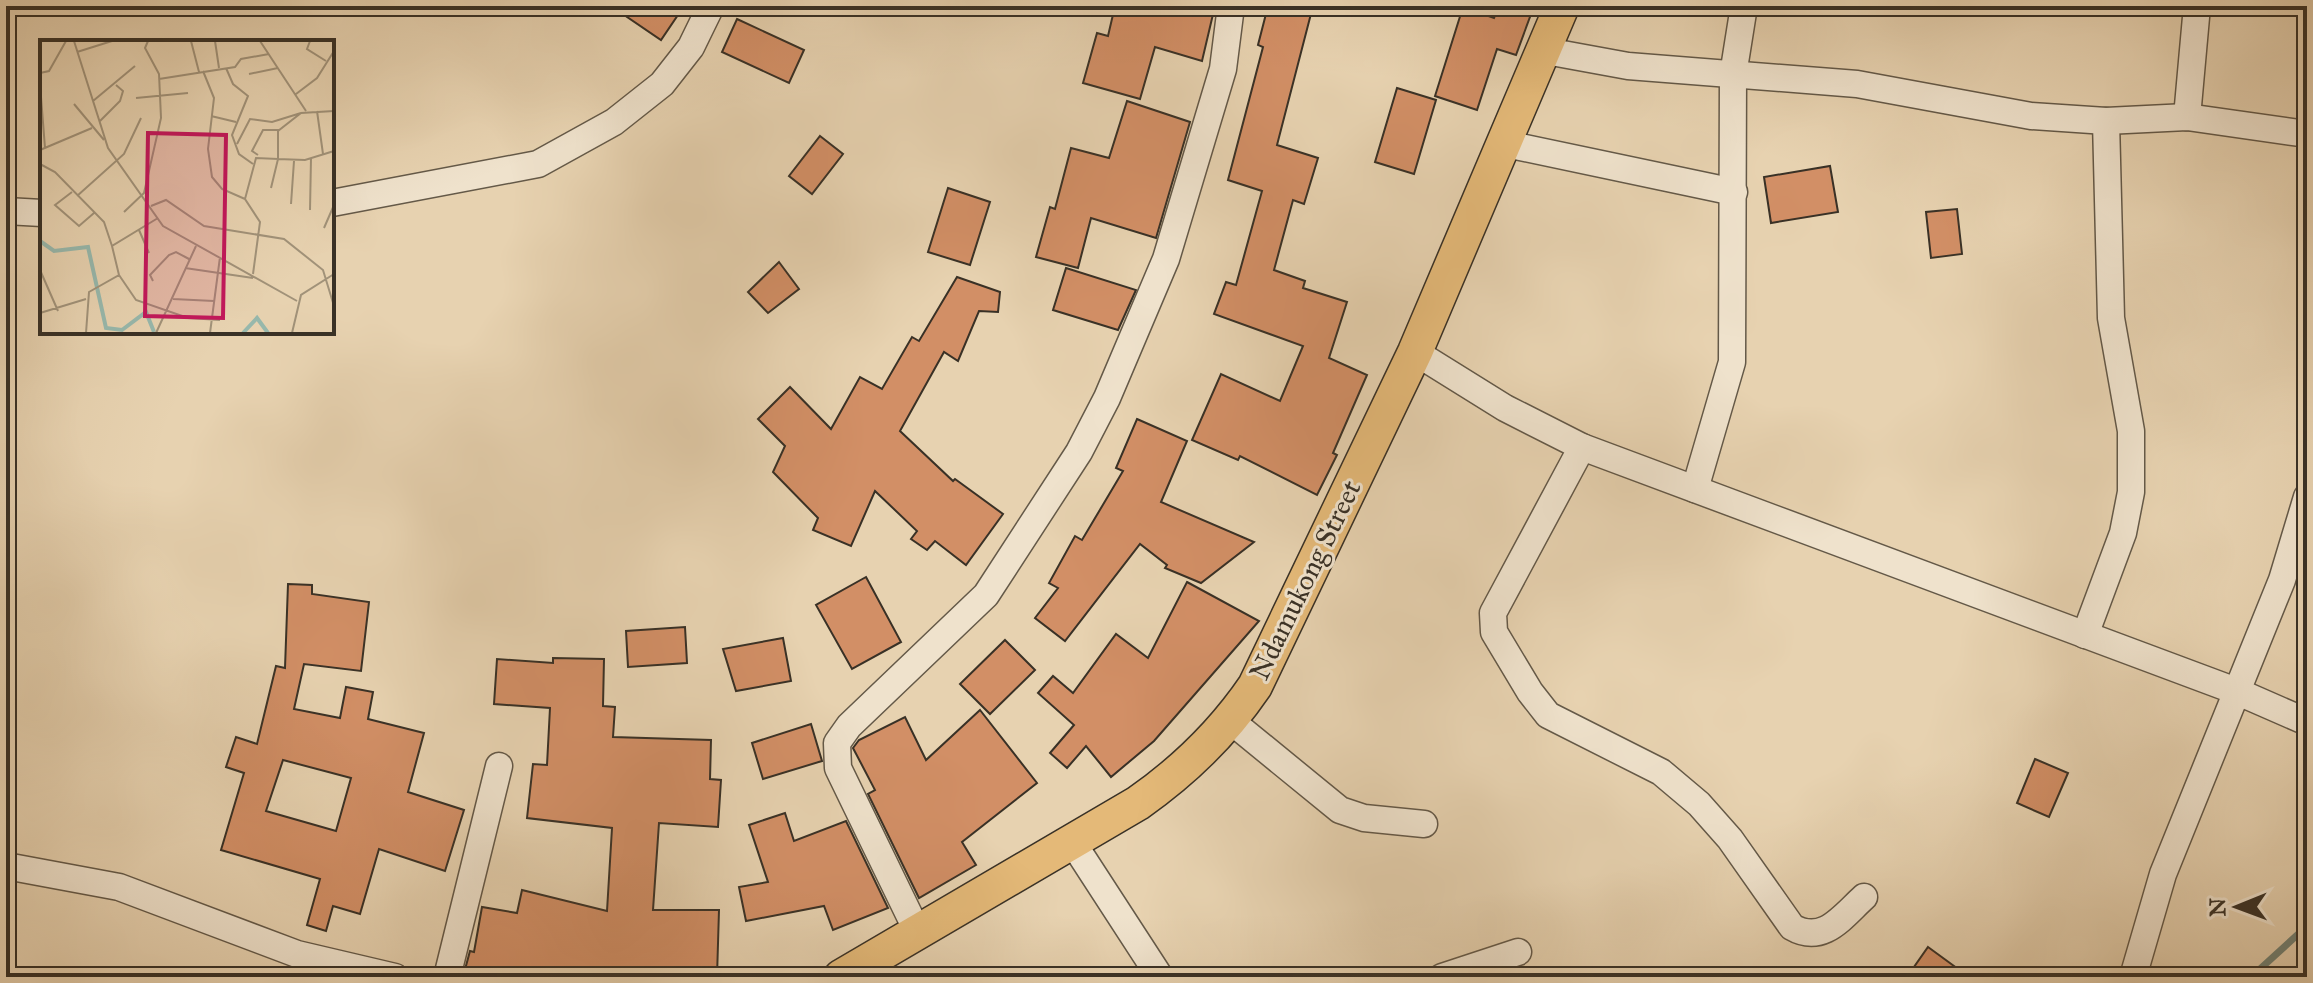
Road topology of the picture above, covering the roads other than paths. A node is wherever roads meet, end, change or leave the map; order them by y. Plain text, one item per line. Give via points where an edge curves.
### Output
1 (711, 6) edge
2 (1231, 6) edge
3 (1562, 6) edge
4 (1744, 6) edge
5 (2197, 6) edge
6 (1546, 51) junction
7 (1733, 75) junction
8 (2187, 117) junction
9 (2106, 121) junction
10 (2307, 134) edge
11 (1506, 144) junction
12 (1734, 192) junction
13 (334, 203) edge
14 (6, 211) edge
15 (40, 213) edge
16 (1415, 352) junction
17 (1582, 447) junction
18 (1695, 489) junction
19 (2307, 497) edge
20 (2085, 635) junction
21 (2236, 691) junction
22 (1231, 721) junction
23 (2307, 722) edge
24 (499, 766) dead end
25 (1424, 824) dead end
26 (1071, 840) junction
27 (6, 866) edge
28 (1864, 897) dead end
29 (918, 933) junction
30 (1518, 952) dead end
31 (395, 977) edge
32 (447, 977) edge
33 (841, 977) edge
34 (1160, 977) edge
35 (1442, 977) edge
36 (2133, 977) edge

1 - 13 street via 691,47 662,84 614,122 538,164
2 - 29 street via 1223,69 1166,259 1086,438 986,595 837,743 838,768
3 - 6 main road, Ndamukong Street
4 - 7 street
5 - 8 street
6 - 7 street via 1628,66
6 - 11 main road, Ndamukong Street
7 - 9 street via 1857,84 2031,116
7 - 12 street
8 - 9 street
8 - 10 street
9 - 20 street via 2111,318 2131,431 2131,492 2123,533
11 - 12 street
11 - 16 main road, Ndamukong Street
12 - 18 street via 1732,362
14 - 15 street
16 - 17 street via 1505,408
16 - 22 main road, Ndamukong Street via 1255,686
17 - 18 street
17 - 28 street via 1493,613 1494,632 1530,692 1548,715 1661,772 1699,804 1792,927 1806,935 1825,933
18 - 20 street
19 - 21 street via 2282,580
20 - 21 street
21 - 23 street
21 - 36 street via 2163,874
22 - 25 street via 1340,810
22 - 26 main road, Ndamukong Street via 1171,780
24 - 32 street
26 - 29 main road, Ndamukong Street
26 - 34 street
27 - 31 street via 119,887 297,954
29 - 33 main road, Ndamukong Street
30 - 35 street

